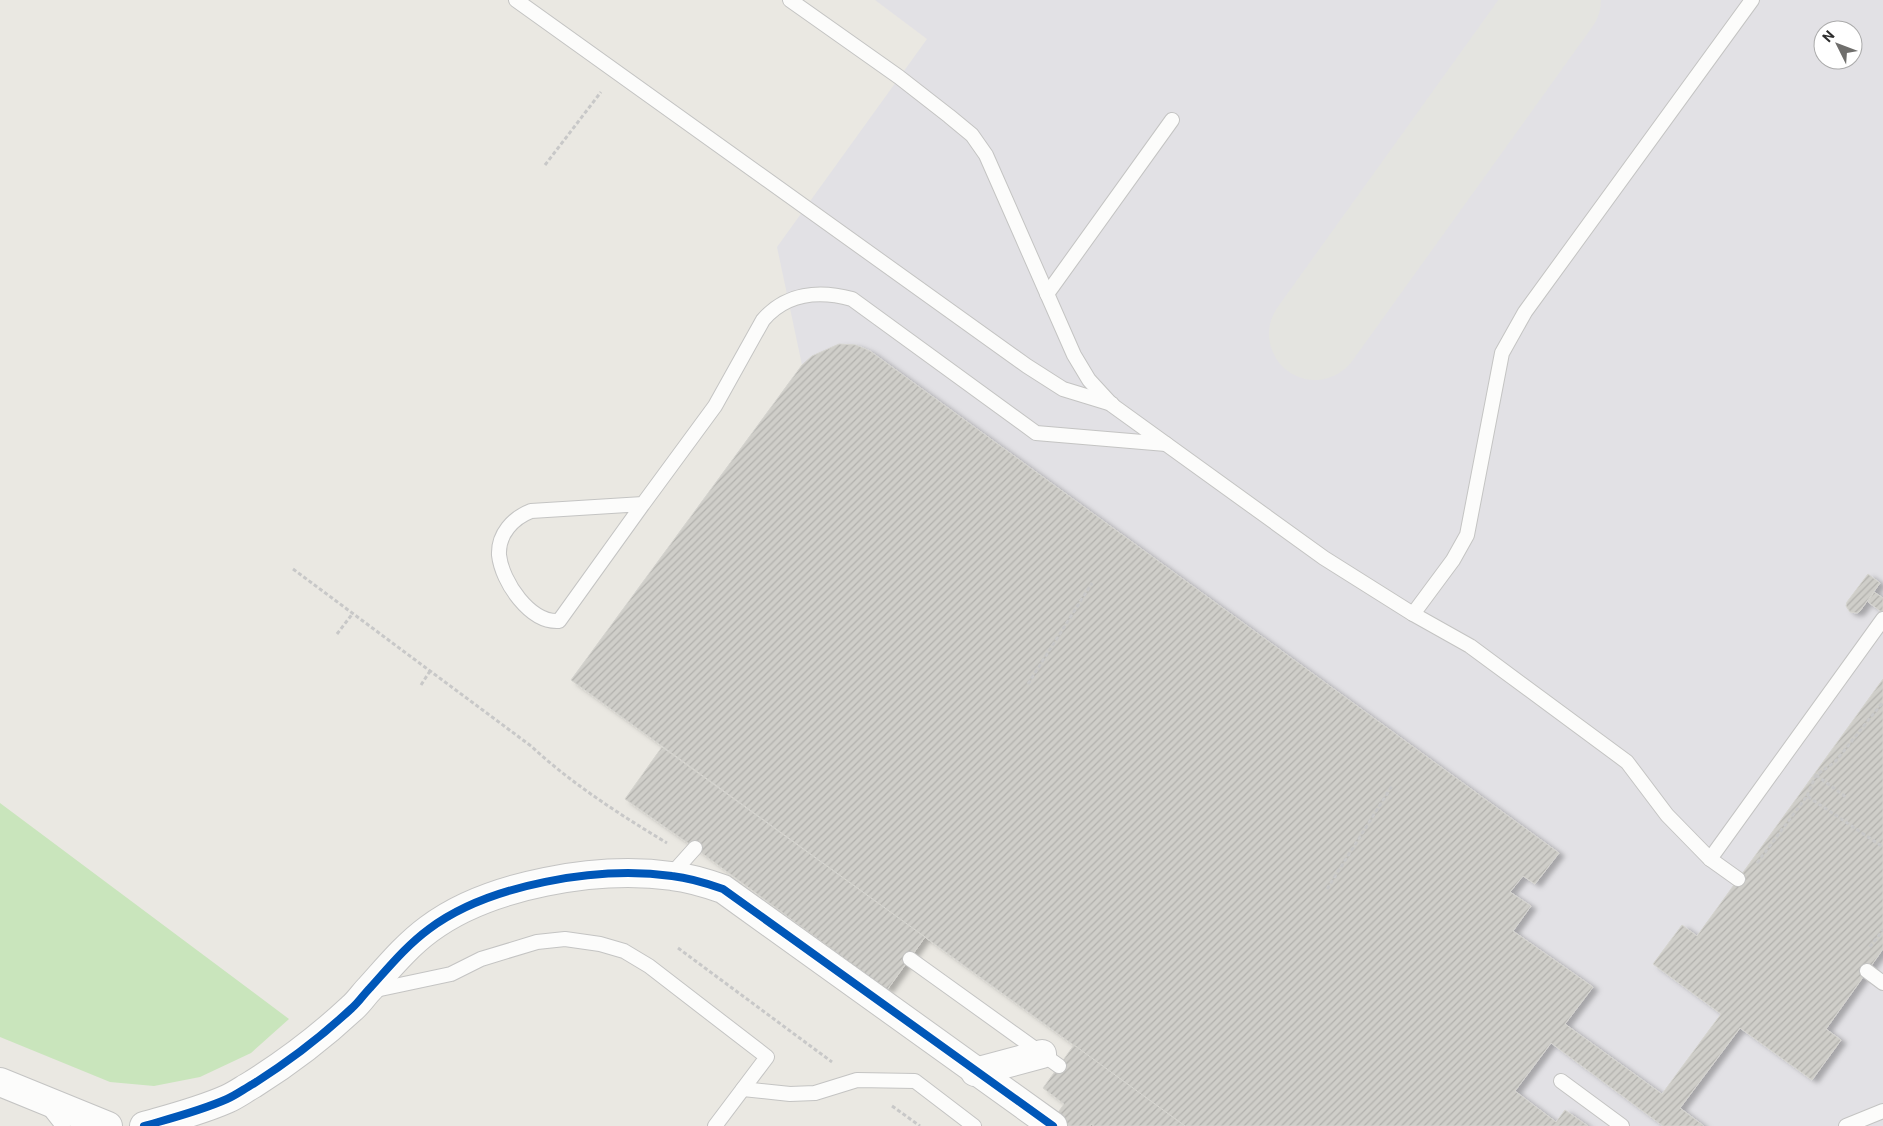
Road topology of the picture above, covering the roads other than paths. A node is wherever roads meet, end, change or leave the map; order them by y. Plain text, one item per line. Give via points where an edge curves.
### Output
1 (516, 0) edge
2 (790, 0) edge
3 (1752, 0) edge
4 (1172, 120) dead end
5 (1047, 294) junction
6 (1112, 405) junction
7 (1167, 444) junction
8 (643, 504) junction
9 (1413, 614) junction
10 (1883, 619) edge
11 (692, 852) road end
12 (1710, 859) junction
13 (670, 876) junction
14 (1738, 879) dead end
15 (910, 959) dead end
16 (1867, 972) dead end
17 (1883, 983) edge
18 (366, 992) junction
19 (1051, 1060) joint
20 (975, 1072) junction
21 (0, 1082) edge
22 (1561, 1082) dead end
23 (743, 1089) junction
24 (39, 1097) junction
25 (1883, 1112) edge
26 (63, 1126) edge
27 (108, 1126) edge
28 (144, 1126) edge
29 (715, 1126) edge
30 (974, 1126) edge
31 (1053, 1126) edge
32 (1622, 1126) edge
33 (1846, 1126) edge

1 - 6 lane via 1027,366 1064,389
2 - 5 lane via 972,135 986,155
3 - 9 lane via 1526,312 1502,353 1467,535 1453,560
4 - 5 lane
5 - 6 lane via 1074,355 1089,380
6 - 7 lane
7 - 8 lane via 1036,433 852,299 804,295 781,303 763,320 715,406
7 - 9 lane via 1324,558
8 - 8 lane via 559,621 549,622 528,610 504,574 499,554 502,538 519,516 531,511
9 - 12 lane via 1470,646 1626,762 1666,816
10 - 12 lane
11 - 13 lane
12 - 14 lane
13 - 18 street via 567,878 492,896 430,928 405,948
13 - 20 street via 698,880 724,889
15 - 19 lane
16 - 17 lane
18 - 23 lane via 451,974 481,960 537,942 565,940 600,944 624,951 649,966 767,1057
18 - 28 street via 354,1007 268,1075 228,1099
19 - 20 street
20 - 31 street
21 - 24 street
22 - 32 lane
23 - 29 lane
23 - 30 lane via 815,1093 857,1080 914,1080
24 - 26 lane
24 - 27 street
25 - 33 lane

